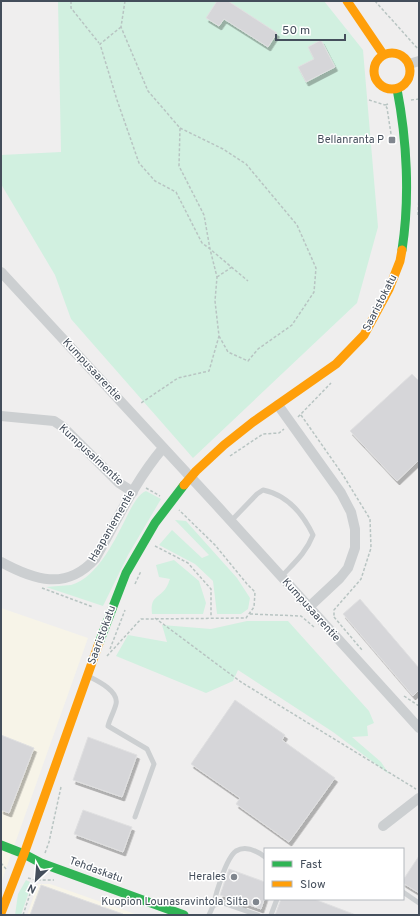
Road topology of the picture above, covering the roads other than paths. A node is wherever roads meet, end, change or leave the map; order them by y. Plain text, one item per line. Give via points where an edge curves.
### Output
1 (348, 1) edge
2 (383, 54) junction
3 (419, 61) edge
4 (409, 64) junction
5 (397, 89) junction
6 (1, 272) edge
7 (278, 405) junction
8 (1, 416) edge
9 (163, 448) junction
10 (135, 488) junction
11 (231, 522) junction
12 (1, 562) edge
13 (281, 577) junction
14 (309, 607) junction
15 (87, 675) junction
16 (419, 727) edge
17 (419, 798) edge
18 (135, 817) dead end
19 (383, 826) dead end
20 (1, 846) edge
21 (24, 854) junction
22 (264, 856) edge
23 (404, 893) edge
24 (277, 900) edge
25 (419, 903) edge
26 (213, 906) junction
27 (1, 914) edge
28 (184, 915) edge
29 (210, 915) edge
30 (258, 915) edge
31 (271, 915) edge

1 - 2 main road
2 - 4 main road via 398,54
2 - 5 main road via 374,67 376,80 386,89
3 - 4 street
4 - 5 main road via 408,78 404,85
5 - 7 main road, Saaristokatu via 406,152 405,229 400,261 389,289 364,335 336,364
6 - 9 street, Kumpusaarentie
7 - 14 street via 341,493 351,512 355,529 355,548 348,568
7 - 15 main road, Saaristokatu via 224,445 196,471 155,523 126,573
8 - 10 street, Kumpusalmentie via 54,421 119,483
9 - 10 street, Haapaniementie via 152,460
9 - 11 street, Kumpusaarentie
10 - 12 street, Haapaniementie via 95,559 87,568 67,578 50,580 29,575
11 - 13 street, Kumpusaarentie
11 - 13 lane via 263,490 274,492 287,500 298,512 313,535 308,547
13 - 14 street, Kumpusaarentie
14 - 16 street, Kumpusaarentie
15 - 18 lane via 111,691 115,697 116,703 108,726 147,749 154,764
15 - 21 main road, Saaristokatu
17 - 19 street
20 - 21 main road, Tehdaskatu
21 - 27 main road, Saaristokatu
21 - 28 main road, Tehdaskatu via 40,863
22 - 26 lane via 252,849 243,848 236,851 228,862
23 - 25 lane
24 - 31 lane
26 - 29 lane
26 - 30 lane via 220,902

